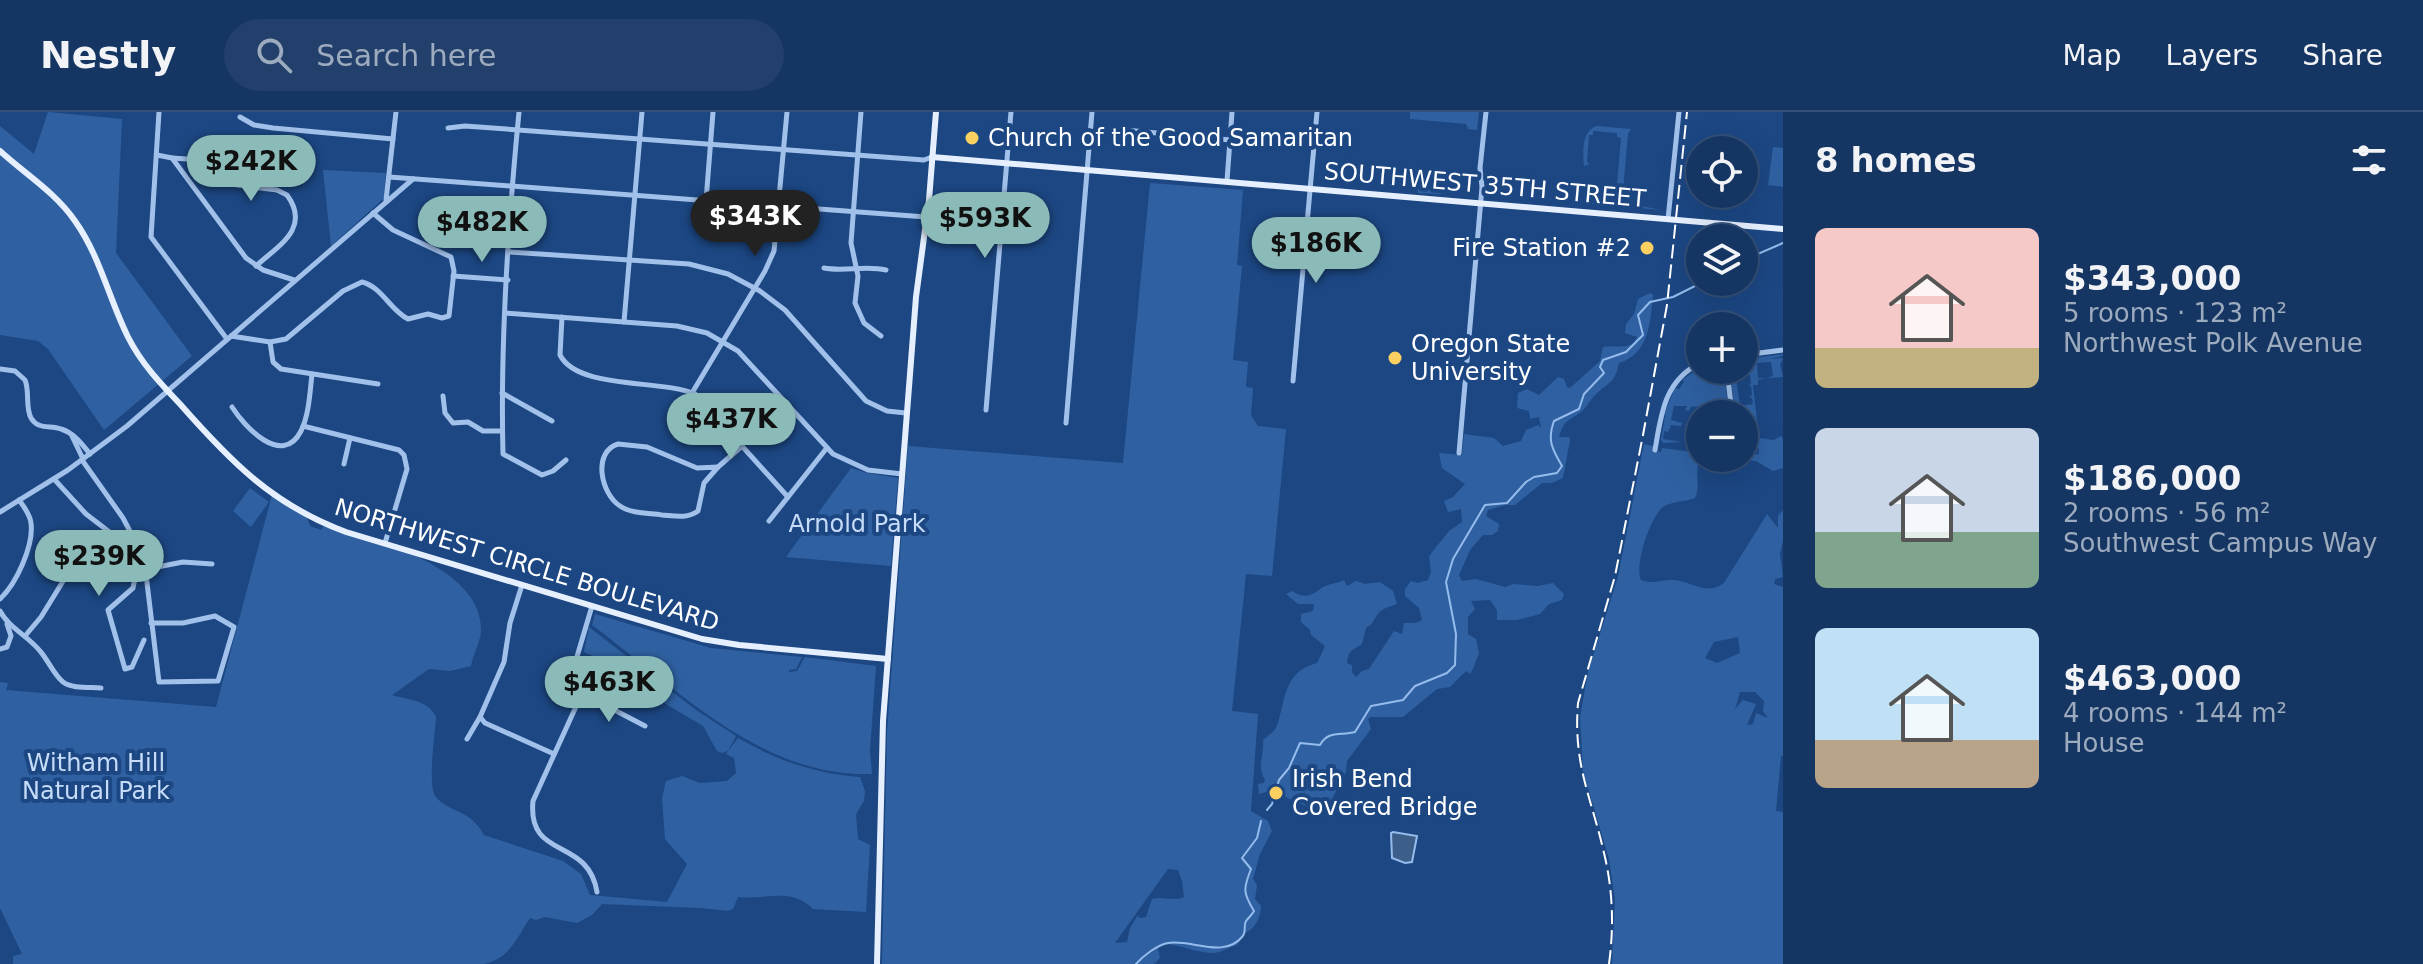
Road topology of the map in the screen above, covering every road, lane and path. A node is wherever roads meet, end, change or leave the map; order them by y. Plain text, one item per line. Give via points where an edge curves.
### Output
1 (159, 112) edge
2 (396, 112) edge
3 (519, 112) edge
4 (642, 112) edge
5 (713, 112) edge
6 (787, 112) edge
7 (861, 112) edge
8 (936, 112) edge
9 (1011, 112) edge
10 (1092, 112) edge
11 (1232, 112) edge
12 (1317, 112) edge
13 (1486, 112) edge
14 (1679, 112) edge
15 (240, 117) dead end
16 (448, 128) dead end
17 (517, 130) junction
18 (1125, 130) dead end
19 (393, 139) junction
20 (639, 139) junction
21 (1230, 140) junction
22 (711, 144) junction
23 (784, 150) junction
24 (0, 151) edge
25 (157, 155) junction
26 (857, 155) junction
27 (932, 157) junction
28 (172, 158) junction
29 (1008, 163) junction
30 (1088, 170) junction
31 (389, 177) junction
32 (413, 179) junction
33 (1227, 181) junction
34 (512, 186) junction
35 (1310, 187) junction
36 (634, 196) junction
37 (386, 201) junction
38 (706, 201) junction
39 (1481, 202) junction
40 (780, 206) junction
41 (853, 212) junction
42 (373, 213) junction
43 (926, 217) junction
44 (1668, 219) junction
45 (1783, 229) edge
46 (510, 252) junction
47 (629, 260) junction
48 (256, 266) junction
49 (824, 268) dead end
50 (856, 269) junction
51 (886, 270) dead end
52 (453, 276) junction
53 (295, 280) junction
54 (508, 280) junction
55 (755, 287) junction
56 (505, 313) junction
57 (562, 317) junction
58 (624, 322) junction
59 (881, 336) dead end
60 (229, 338) junction
61 (723, 341) junction
62 (270, 342) junction
63 (1783, 350) edge
64 (1758, 353) edge
65 (0, 369) edge
66 (1686, 373) edge
67 (312, 374) junction
68 (1293, 381) dead end
69 (378, 384) dead end
70 (168, 391) junction
71 (502, 393) junction
72 (692, 393) junction
73 (443, 396) dead end
74 (232, 407) dead end
75 (986, 410) dead end
76 (906, 413) junction
77 (552, 421) dead end
78 (1066, 423) dead end
79 (303, 426) junction
80 (502, 431) junction
81 (72, 436) junction
82 (350, 438) junction
83 (741, 447) junction
84 (826, 449) junction
85 (1655, 450) dead end
86 (1459, 453) dead end
87 (90, 454) junction
88 (82, 460) junction
89 (566, 460) dead end
90 (344, 464) dead end
91 (718, 467) junction
92 (697, 468) junction
93 (902, 474) junction
94 (54, 479) junction
95 (705, 482) junction
96 (788, 497) junction
97 (19, 500) junction
98 (0, 512) edge
99 (769, 521) dead end
100 (385, 543) junction
101 (212, 564) dead end
102 (147, 569) junction
103 (65, 578) dead end
104 (522, 585) junction
105 (0, 599) edge
106 (592, 606) junction
107 (0, 611) edge
108 (6, 623) junction
109 (151, 623) junction
110 (25, 636) junction
111 (144, 640) dead end
112 (0, 649) edge
113 (888, 659) junction
114 (101, 688) dead end
115 (579, 700) junction
116 (480, 717) junction
117 (645, 726) dead end
118 (467, 739) dead end
119 (554, 754) junction
120 (597, 892) dead end
121 (877, 964) edge

1 - 25 street
2 - 19 street
3 - 17 street
4 - 20 street
5 - 22 street
6 - 23 street
7 - 26 street
8 - 27 main road
9 - 29 street
10 - 30 street
11 - 21 street
12 - 35 street
13 - 39 street
14 - 44 street
15 - 19 street via 273,128
16 - 17 street
17 - 20 street
17 - 34 street
18 - 21 street
19 - 31 street
20 - 22 street
20 - 36 street
21 - 33 street
22 - 23 street
22 - 38 street
23 - 26 street
23 - 40 street
24 - 70 main road, NORTHWEST CIRCLE BOULEVARD via 50,192 78,225 134,348
25 - 28 street
25 - 60 street via 151,237
26 - 27 street
26 - 41 street
27 - 29 main road, SOUTHWEST 35TH STREET
27 - 43 main road
28 - 48 street
28 - 48 street via 216,161 237,185 287,195 295,214 290,234
29 - 30 main road, SOUTHWEST 35TH STREET
29 - 75 street
30 - 33 main road, SOUTHWEST 35TH STREET
30 - 78 street
31 - 32 street
31 - 37 street
32 - 34 street
32 - 37 street
33 - 35 main road, SOUTHWEST 35TH STREET
34 - 36 street
34 - 46 street
35 - 39 main road, SOUTHWEST 35TH STREET
35 - 68 street
36 - 38 street
36 - 47 street
37 - 42 street
38 - 40 street
39 - 44 main road, SOUTHWEST 35TH STREET
39 - 86 street
40 - 41 street
40 - 55 street via 774,251
41 - 43 street
41 - 50 street
42 - 52 street via 393,230 449,255
42 - 53 street
43 - 76 main road
44 - 45 main road, SOUTHWEST 35TH STREET
46 - 47 street
46 - 54 street
47 - 55 street via 697,266
47 - 58 street
48 - 53 street
49 - 50 street
50 - 51 street
50 - 59 street via 857,314
52 - 54 street
52 - 62 street via 447,317 408,319 367,283 355,284 290,337
53 - 60 street
54 - 56 street
55 - 61 street
55 - 76 street via 785,310 866,401
56 - 57 street
56 - 71 street
57 - 58 street
57 - 72 street via 563,361 603,381
58 - 61 street via 695,329
60 - 62 street
60 - 70 street
61 - 72 street
61 - 84 street
62 - 67 street via 276,366
63 - 64 street
65 - 81 street via 15,371 25,380 34,422
66 - 85 street via 1668,393
67 - 69 street
67 - 79 street
70 - 87 street
70 - 100 main road, NORTHWEST CIRCLE BOULEVARD via 223,453 266,490 320,522
71 - 77 street
71 - 80 street
72 - 83 street
73 - 80 street via 445,413 453,423
74 - 79 street via 249,430 272,444 293,441
76 - 93 main road
79 - 82 street
80 - 89 street via 503,455 542,475
81 - 87 street
81 - 88 street
82 - 90 street
82 - 100 street via 399,450 406,458
83 - 91 street
83 - 96 street
84 - 93 street via 862,468
84 - 96 street
87 - 88 street
88 - 94 street
88 - 102 street via 123,518
91 - 92 street
91 - 95 street
92 - 95 street
92 - 95 street via 647,447 618,444 605,453 603,473 607,491 621,507 636,512 692,516
93 - 113 main road
94 - 97 street
94 - 111 street via 112,534 135,578 133,588 108,612 125,669 132,667
96 - 99 street
97 - 98 street
97 - 105 street via 31,530 21,568
100 - 104 main road, NORTHWEST CIRCLE BOULEVARD
101 - 102 street via 183,562
102 - 109 street
103 - 110 street
104 - 106 main road, NORTHWEST CIRCLE BOULEVARD
104 - 116 street via 504,662
106 - 113 main road, NORTHWEST CIRCLE BOULEVARD via 714,641
106 - 115 street via 574,671
107 - 108 street
108 - 110 street
108 - 112 street via 10,640
109 - 109 street via 215,616 232,625 218,681 159,682
110 - 114 street via 63,682
113 - 121 main road
115 - 117 street via 603,704
115 - 119 street
116 - 118 street
116 - 119 street
119 - 120 street via 533,801 538,833 582,860

